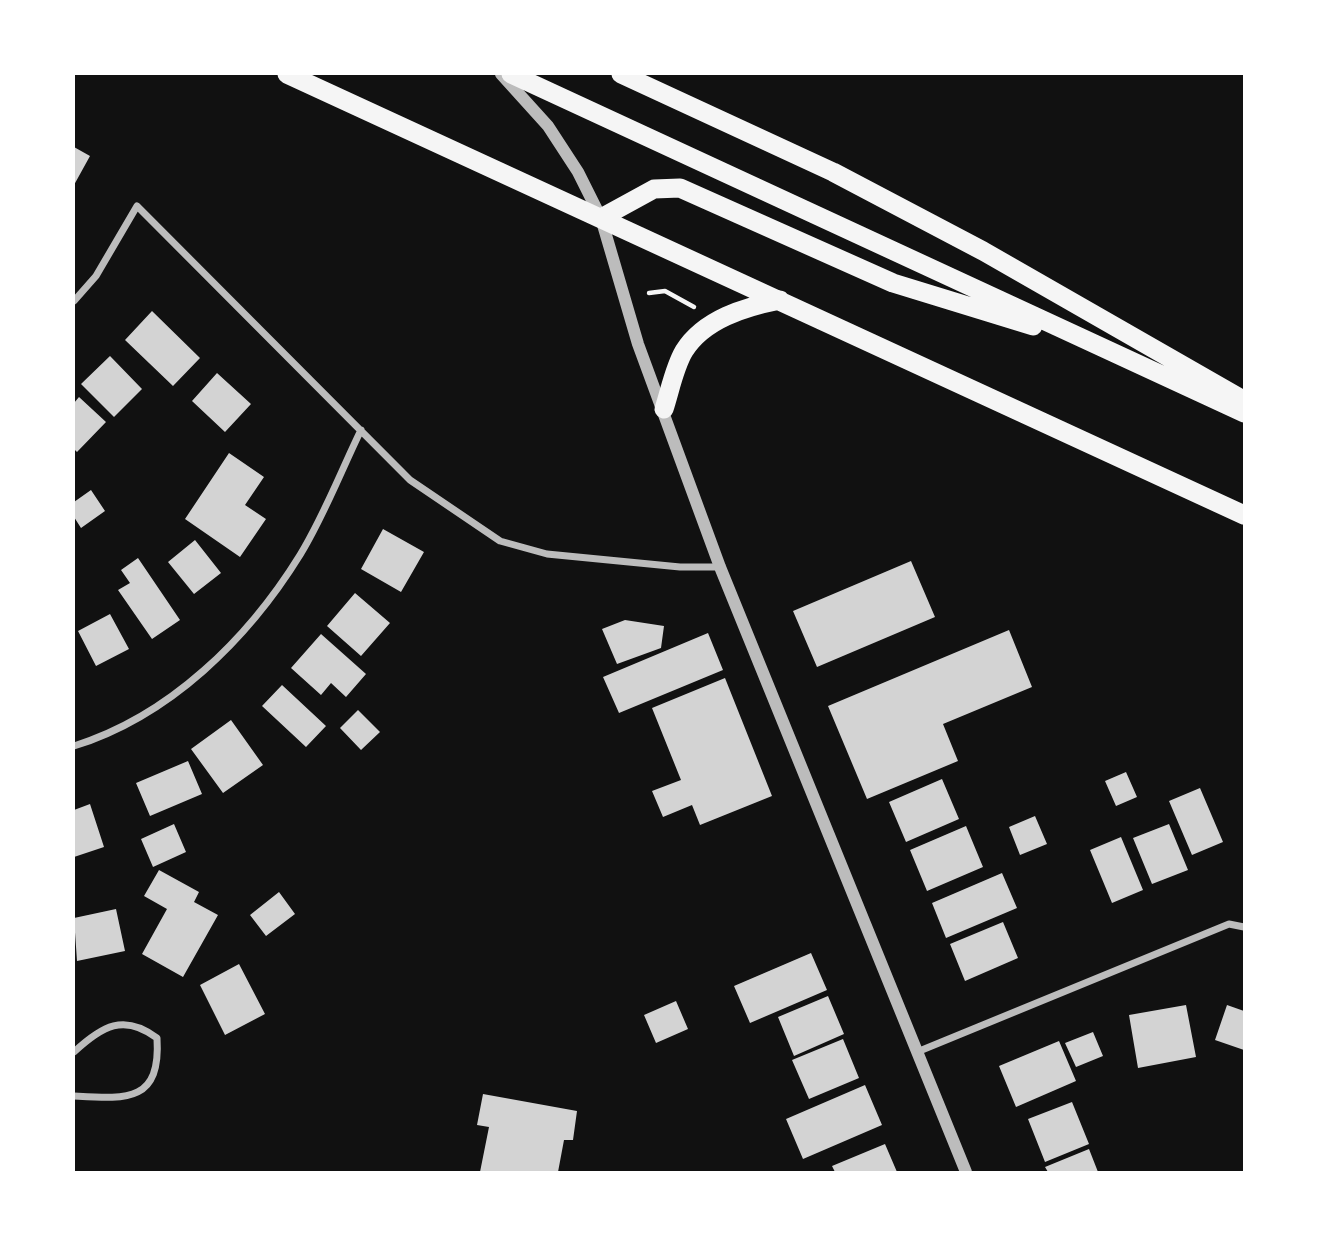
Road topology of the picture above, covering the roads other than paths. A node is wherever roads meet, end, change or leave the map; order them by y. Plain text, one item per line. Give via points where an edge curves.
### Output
1 (286, 74) edge
2 (501, 74) edge
3 (511, 74) edge
4 (621, 74) edge
5 (601, 218) junction
6 (780, 300) junction
7 (74, 301) edge
8 (1107, 349) junction
9 (1244, 401) edge
10 (664, 409) junction
11 (1244, 413) edge
12 (361, 430) junction
13 (1244, 514) edge
14 (720, 567) junction
15 (74, 746) edge
16 (1244, 927) edge
17 (74, 1052) edge
18 (917, 1052) junction
19 (74, 1096) edge
20 (967, 1172) edge

1 - 5 highway
2 - 5 street via 548,126
3 - 8 highway
4 - 9 highway via 833,172 983,251
5 - 6 highway
5 - 8 highway via 654,189 680,188 893,283
5 - 10 street via 638,344
6 - 10 highway via 725,316 701,332 684,352
6 - 13 highway
7 - 12 street via 96,276 137,206
8 - 11 highway
10 - 14 street
12 - 14 street via 410,480 500,541 547,554
12 - 15 street via 302,553 251,622 173,697 149,713
14 - 18 street
16 - 18 street via 1229,925
17 - 19 street via 89,1038 122,1023 141,1026 157,1038 156,1076 144,1089 122,1097
18 - 20 street

